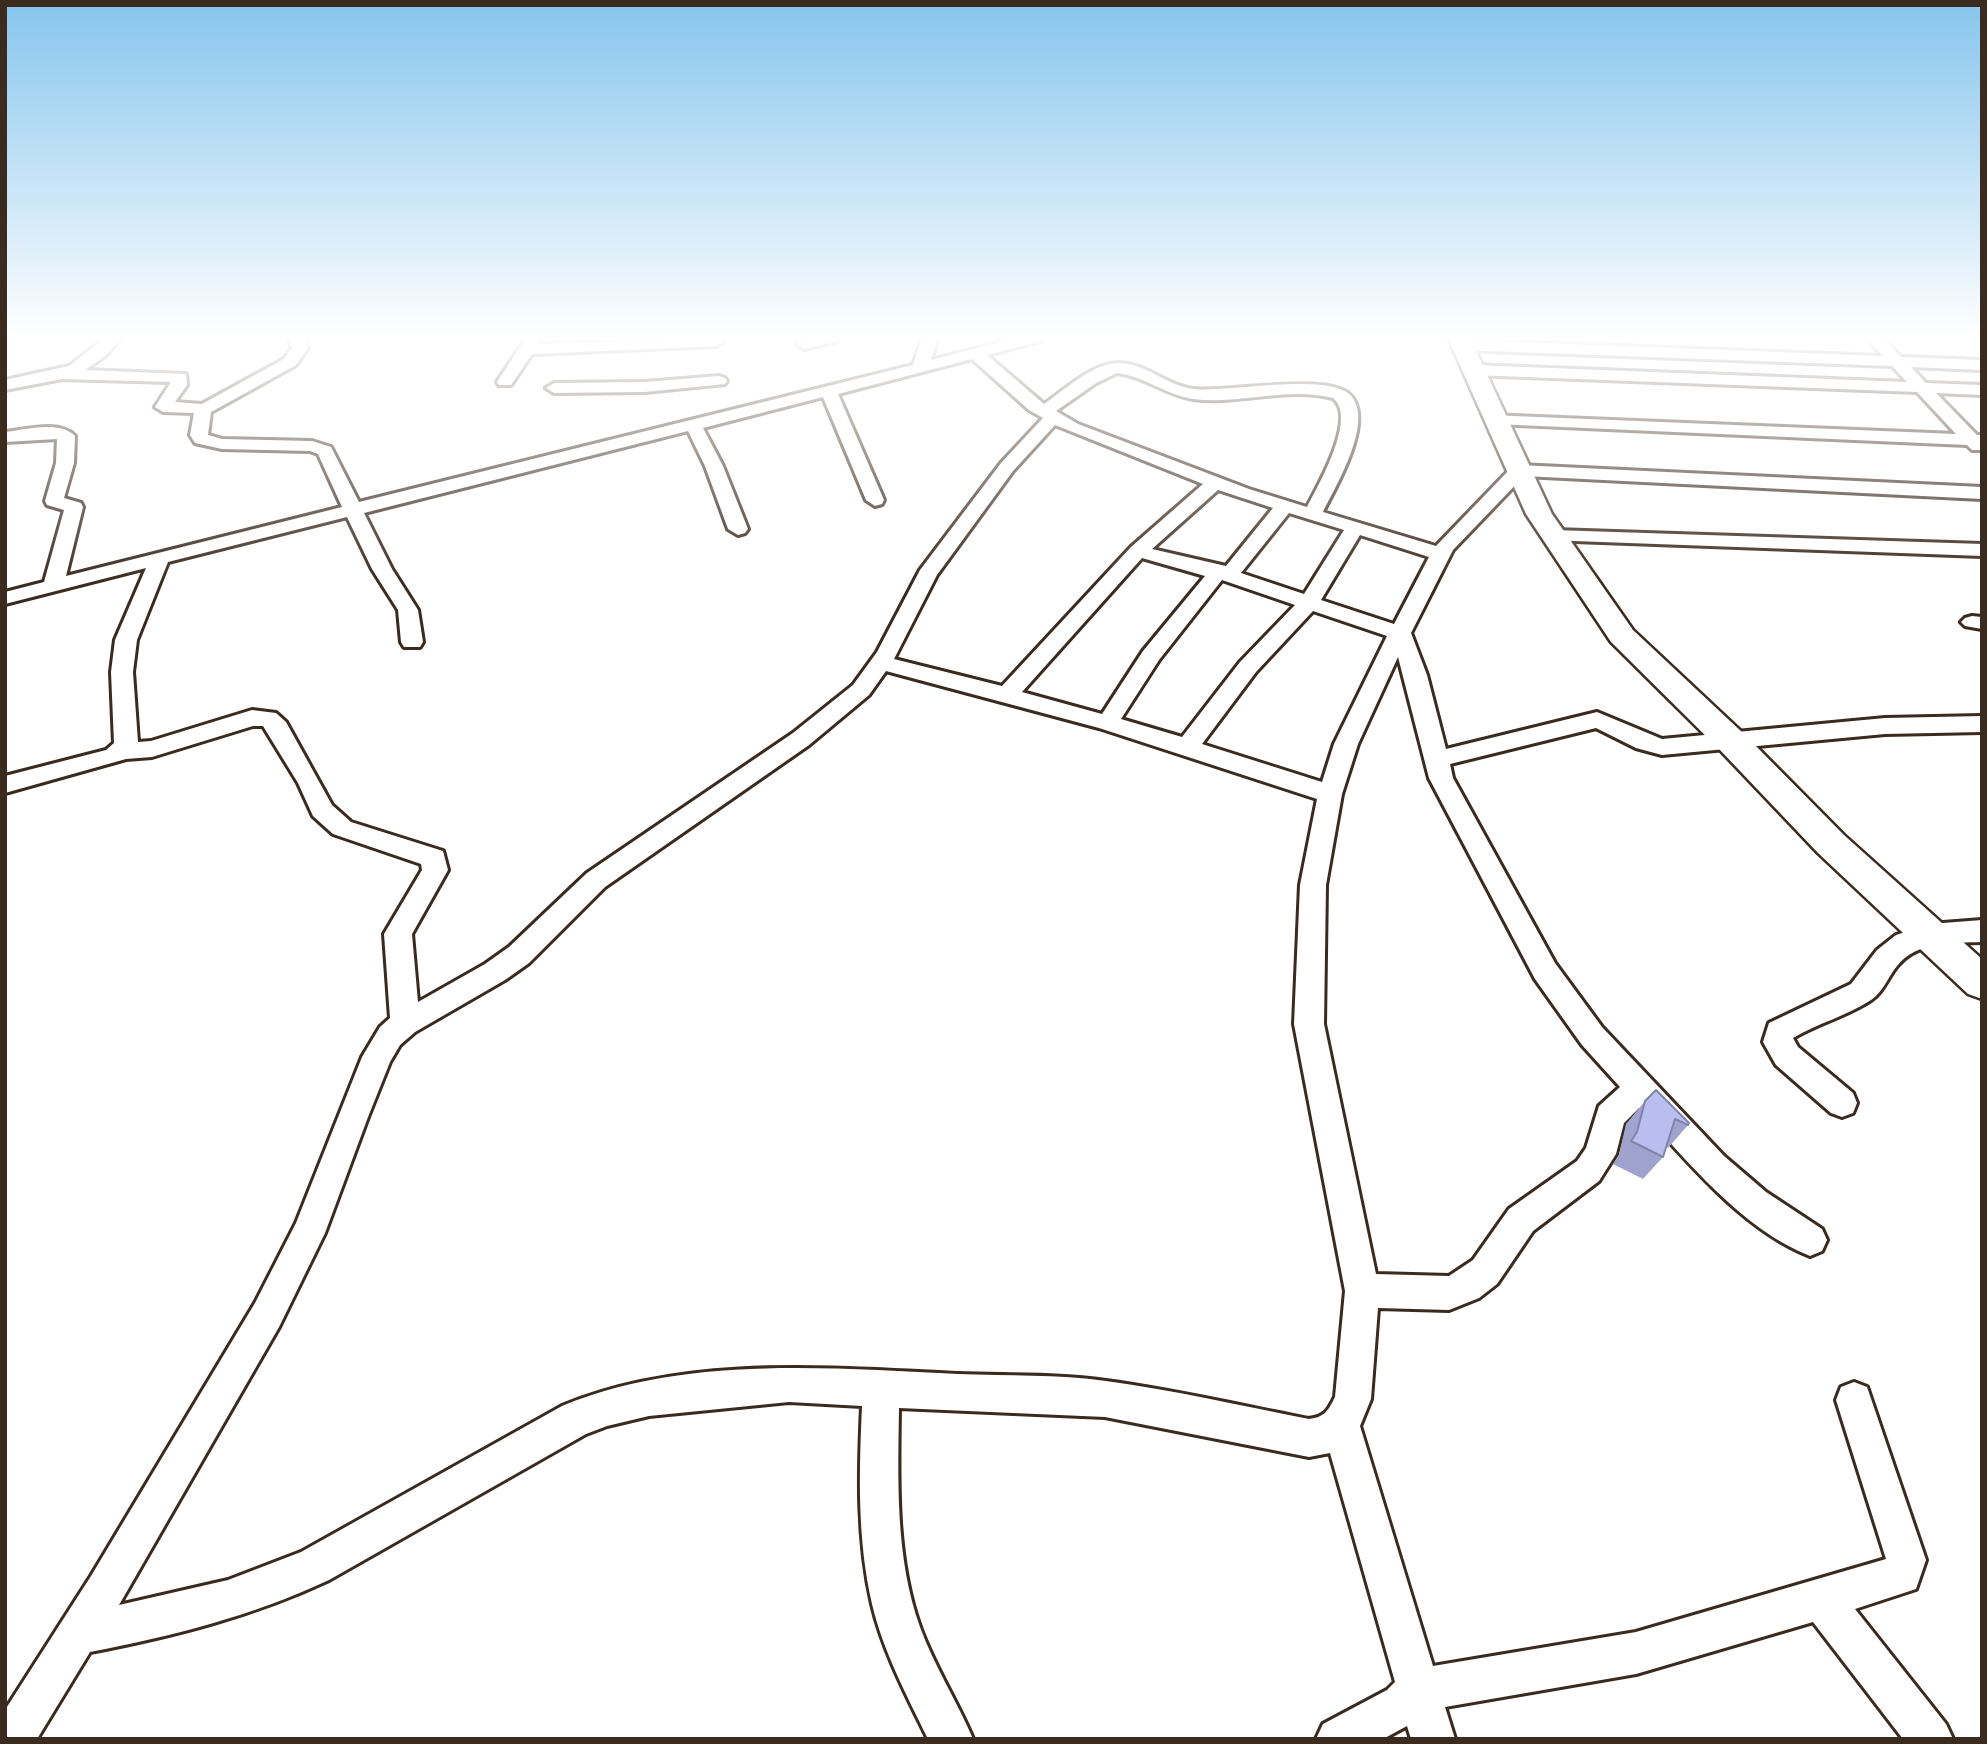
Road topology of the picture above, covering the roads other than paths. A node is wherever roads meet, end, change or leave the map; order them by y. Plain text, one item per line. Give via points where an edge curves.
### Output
1 (204, 419) edge
2 (714, 419) edge
3 (840, 419) edge
4 (1045, 419) edge
5 (1059, 419) edge
6 (1347, 419) edge
7 (1495, 419) edge
8 (1503, 419) edge
9 (1955, 419) edge
10 (693, 424) junction
11 (6, 438) edge
12 (1979, 443) edge
13 (1519, 470) junction
14 (1215, 483) junction
15 (1982, 493) edge
16 (875, 500) dead end
17 (1285, 506) junction
18 (353, 508) junction
19 (1312, 514) junction
20 (1355, 528) junction
21 (738, 529) dead end
22 (1554, 536) junction
23 (1982, 550) edge
24 (1138, 551) junction
25 (1441, 554) junction
26 (160, 558) junction
27 (1221, 575) junction
28 (53, 586) junction
29 (5, 598) edge
30 (1308, 604) junction
31 (1399, 633) junction
32 (412, 642) dead end
33 (881, 663) junction
34 (1007, 693) junction
35 (1108, 722) junction
36 (1982, 724) edge
37 (1732, 741) junction
38 (1188, 746) junction
39 (122, 751) junction
40 (1435, 760) junction
41 (5, 785) edge
42 (1329, 794) junction
43 (662, 835) joint
44 (1982, 930) edge
45 (1930, 935) junction
46 (1309, 941) joint
47 (1308, 980) joint
48 (1982, 983) edge
49 (405, 1023) junction
50 (1592, 1036) joint
51 (1634, 1083) junction
52 (1842, 1103) dead end
53 (1810, 1240) dead end
54 (1362, 1291) junction
55 (881, 1388) junction
56 (1854, 1400) dead end
57 (1341, 1425) junction
58 (1822, 1600) junction
59 (78, 1634) junction
60 (1418, 1690) junction
61 (12, 1739) edge
62 (951, 1739) edge
63 (1338, 1739) edge
64 (1433, 1739) edge
65 (1931, 1739) edge

1 - 18 street via 199,435 208,442 312,446 325,451
2 - 10 street
3 - 16 street
4 - 33 street via 927,574
5 - 14 street
6 - 19 street via 1339,464
7 - 13 street
8 - 12 street
9 - 12 street
10 - 18 street
10 - 21 street
11 - 28 street via 55,432 66,436 64,475 54,501 74,507
13 - 15 street
13 - 22 street
13 - 25 street
14 - 17 street
14 - 24 street
17 - 19 street
17 - 27 street via 1235,571
18 - 26 street
18 - 32 street via 408,610
19 - 20 street
20 - 25 street
20 - 30 street
22 - 23 street
22 - 37 street via 1622,636
24 - 27 street
24 - 34 street
25 - 31 street
26 - 28 street
26 - 39 street via 126,639 122,672 126,746
27 - 30 street
27 - 35 street via 1151,656
28 - 29 street
30 - 31 street
30 - 38 street via 1248,667
31 - 40 street via 1416,675
31 - 42 street via 1368,692
33 - 34 street
33 - 43 street via 861,690 801,739
34 - 35 street
35 - 38 street
36 - 37 street via 1885,726
37 - 40 street via 1649,745 1597,720
37 - 45 street via 1818,832
38 - 42 street
39 - 41 street
39 - 49 street via 152,750 252,718 268,718 330,819 342,828 434,858 435,870 398,934
40 - 50 street via 1545,971
42 - 46 street via 1313,885
43 - 49 street via 596,880 519,955
44 - 45 street
45 - 48 street
45 - 52 street via 1895,950 1864,990 1779,1032 1778,1042 1787,1056
46 - 47 street
47 - 54 street via 1309,1024
49 - 59 street via 377,1057 313,1222 267,1315
50 - 51 street
51 - 53 street via 1713,1167
51 - 54 street via 1611,1116 1600,1154 1588,1171 1521,1220 1485,1272 1467,1286 1449,1293
54 - 57 street via 1353,1399
55 - 57 street via 1105,1399 1309,1438 1326,1436
55 - 59 street via 789,1384 607,1406 575,1419 281,1583 204,1609
55 - 62 street via 879,1487 893,1606
56 - 58 street via 1906,1560 1902,1576
57 - 60 street
58 - 60 street via 1636,1653
58 - 65 street
59 - 61 street
60 - 63 street via 1402,1705
60 - 64 street

